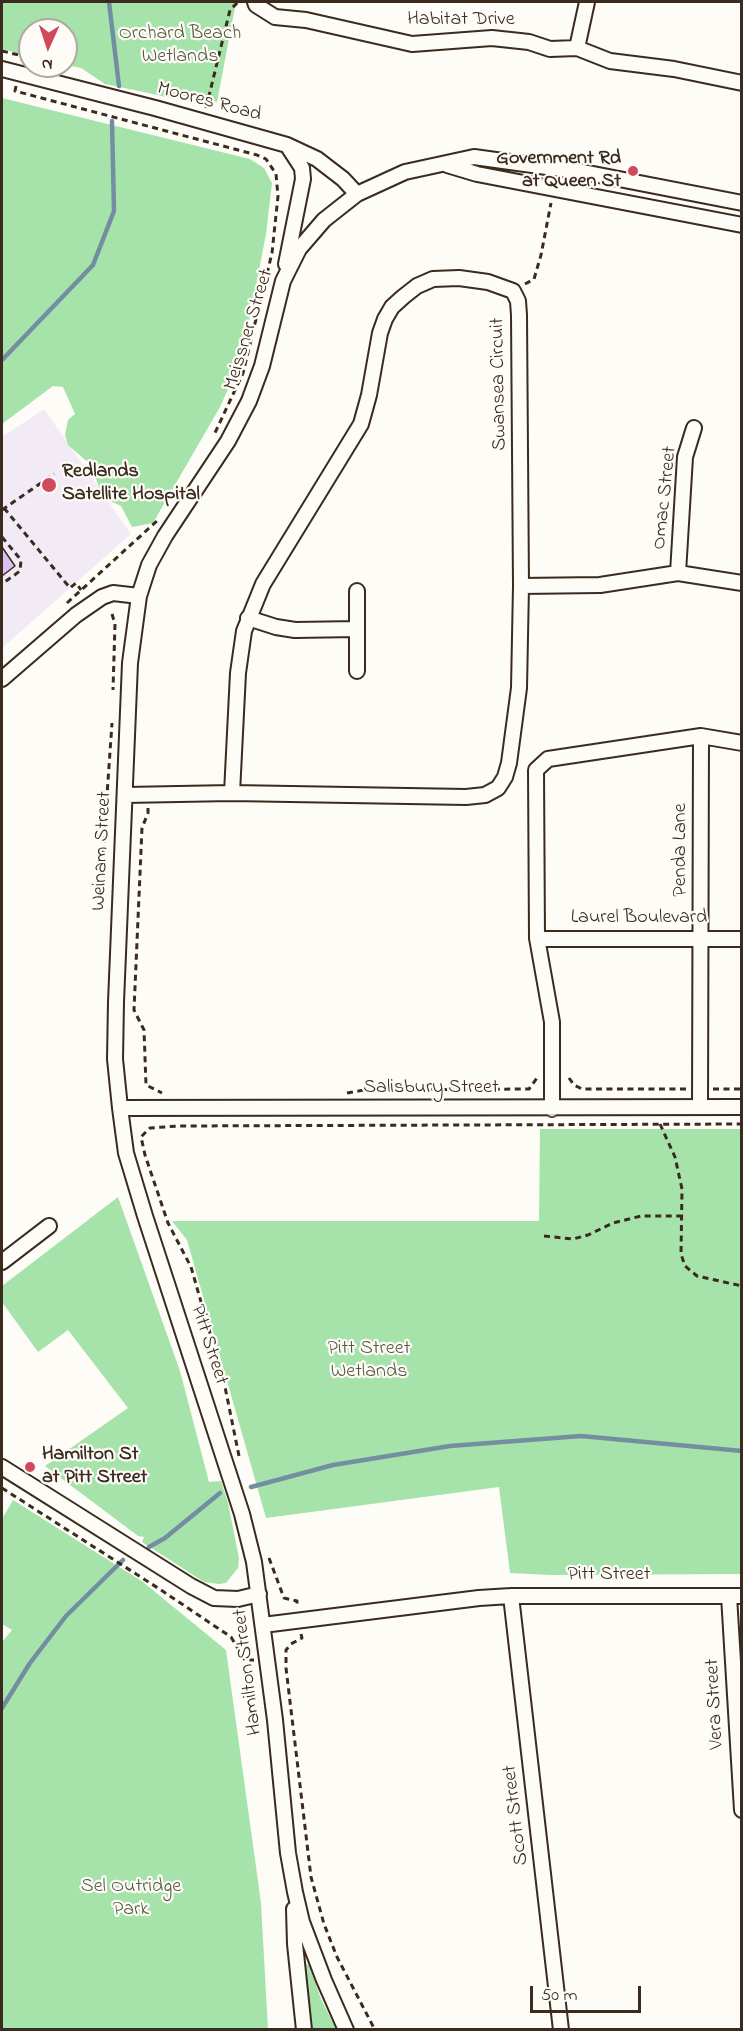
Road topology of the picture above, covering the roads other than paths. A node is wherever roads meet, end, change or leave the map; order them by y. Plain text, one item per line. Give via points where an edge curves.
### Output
1 (255, 2) edge
2 (587, 2) edge
3 (577, 48) junction
4 (2, 69) edge
5 (741, 83) edge
6 (287, 145) junction
7 (445, 164) junction
8 (357, 194) junction
9 (741, 202) edge
10 (741, 225) edge
11 (283, 281) junction
12 (694, 428) dead end
13 (678, 573) junction
14 (741, 583) edge
15 (521, 586) junction
16 (357, 591) dead end
17 (139, 596) junction
18 (248, 618) junction
19 (357, 629) junction
20 (357, 671) dead end
21 (2, 679) edge
22 (702, 736) junction
23 (741, 743) edge
24 (231, 793) junction
25 (125, 795) junction
26 (537, 939) junction
27 (701, 939) junction
28 (741, 939) edge
29 (700, 1107) junction
30 (741, 1107) edge
31 (120, 1108) junction
32 (552, 1109) junction
33 (49, 1226) dead end
34 (2, 1262) edge
35 (2, 1467) edge
36 (259, 1594) junction
37 (511, 1596) junction
38 (735, 1596) edge
39 (263, 1625) junction
40 (741, 1810) edge
41 (295, 1892) junction
42 (304, 2030) edge
43 (346, 2030) edge
44 (561, 2030) edge

1 - 3 street, Habitat Drive via 274,17 306,20 412,44 492,38 550,49
2 - 3 street
3 - 5 street, Habitat Drive via 610,62 674,69
4 - 6 street, Moores Road
6 - 8 street, Moores Road via 324,164
6 - 11 street via 302,168 303,179
7 - 8 street, Meissner Street via 398,175
7 - 9 street, Meissner Street via 474,158 583,172
7 - 10 street via 477,174
8 - 11 street, Meissner Street via 312,231
11 - 17 street, Meissner Street via 249,401 228,441 148,565
12 - 13 street, Omac Street via 685,457
13 - 14 street
13 - 15 street via 600,585
15 - 18 street, Swansea Circuit via 518,301 513,291 488,282 432,279 392,307 380,333 361,424 263,584
15 - 24 street, Swansea Circuit via 519,688 509,763 498,788 485,795 466,797
16 - 19 street
17 - 21 street via 113,593 102,597
17 - 25 street, Weinam Street via 130,663
18 - 19 street via 295,630
18 - 24 street, Swansea Circuit via 240,648
19 - 20 street
22 - 23 street
22 - 26 street via 548,759 536,770
22 - 27 street, Penda Lane
24 - 25 street, Swansea Circuit
25 - 31 street, Weinam Street via 116,1002
26 - 27 street, Laurel Boulevard
26 - 32 street via 552,1022
27 - 28 street, Laurel Boulevard
27 - 29 street, Penda Lane
29 - 30 street, Salisbury Street
29 - 32 street, Salisbury Street
31 - 32 street, Salisbury Street
31 - 36 street, Pitt Street via 126,1153 242,1514
33 - 34 street
35 - 36 street, Hamilton Street via 214,1598 238,1599
36 - 39 street, Hamilton Street
37 - 38 street, Pitt Street
37 - 39 street, Pitt Street
37 - 44 street, Scott Street
38 - 40 street, Vera Street
39 - 41 street, Hamilton Street
41 - 42 street via 293,1926
41 - 43 street, Hamilton Street via 302,1922

